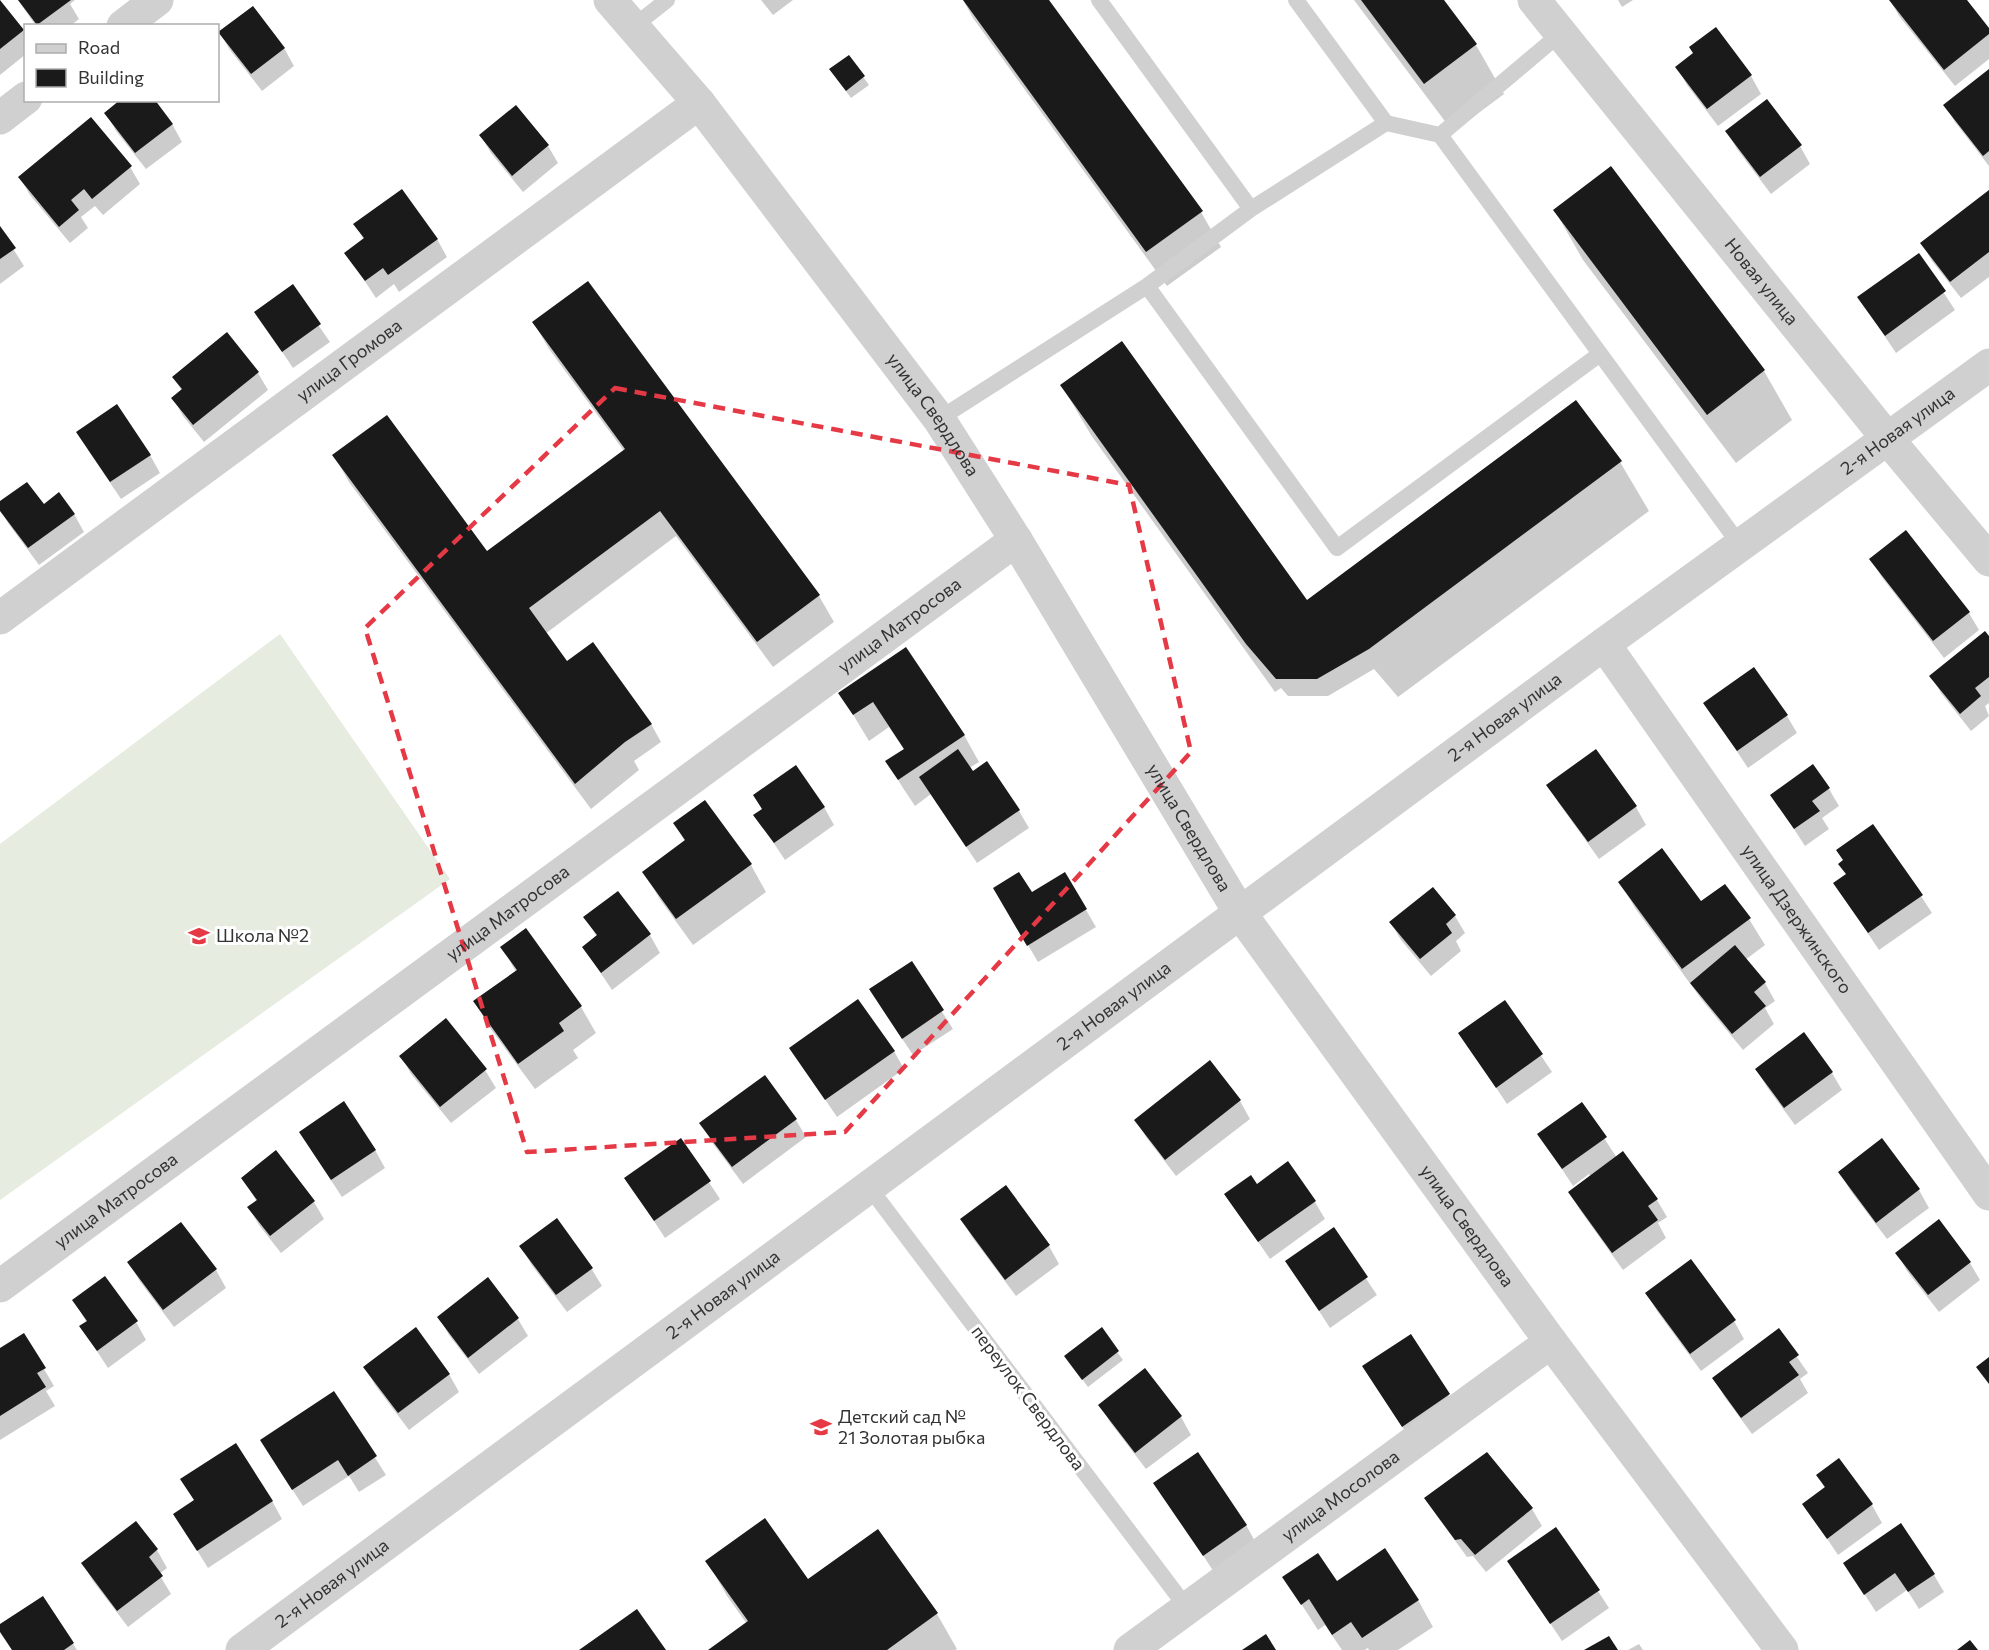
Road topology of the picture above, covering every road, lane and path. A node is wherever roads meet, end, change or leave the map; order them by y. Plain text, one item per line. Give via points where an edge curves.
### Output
1 (157, 0) edge
2 (610, 0) edge
3 (667, 0) edge
4 (1099, 0) edge
5 (1296, 0) edge
6 (1534, 0) edge
7 (126, 24) edge
8 (633, 27) junction
9 (1561, 33) junction
10 (24, 99) edge
11 (699, 103) junction
12 (0, 117) edge
13 (1386, 123) junction
14 (1440, 135) junction
15 (1251, 209) junction
16 (1147, 286) junction
17 (1600, 354) junction
18 (1989, 365) edge
19 (939, 419) junction
20 (1887, 438) junction
21 (1016, 540) junction
22 (1740, 545) junction
23 (1989, 560) edge
24 (0, 618) edge
25 (1604, 644) junction
26 (1240, 913) junction
27 (869, 1187) junction
28 (1989, 1194) edge
29 (0, 1286) edge
30 (1551, 1342) junction
31 (1187, 1608) junction
32 (242, 1650) edge
33 (1130, 1650) edge
34 (1782, 1650) edge

1 - 7 street
2 - 8 street, улица Свердлова
3 - 8 lane
4 - 15 lane
5 - 13 lane
6 - 9 street, Новая улица
8 - 11 street, улица Свердлова
9 - 14 lane
9 - 20 street, Новая улица
10 - 12 street
11 - 19 street, улица Свердлова
11 - 24 street, улица Громова
13 - 14 lane
13 - 15 lane
14 - 17 lane
15 - 16 lane
16 - 17 lane via 1337,548
16 - 19 lane
17 - 22 lane
18 - 20 street, 2-я Новая улица
19 - 21 street, улица Свердлова
20 - 22 street, 2-я Новая улица
20 - 23 street, Новая улица
21 - 26 street, улица Свердлова
21 - 29 street, улица Матросова
22 - 25 street, 2-я Новая улица
25 - 26 street, 2-я Новая улица
25 - 28 street, улица Дзержинского
26 - 27 street, 2-я Новая улица
26 - 30 street, улица Свердлова
27 - 31 lane, переулок Свердлова
27 - 32 street, 2-я Новая улица
30 - 31 street, улица Мосолова
30 - 34 street, улица Свердлова
31 - 33 street, улица Мосолова

